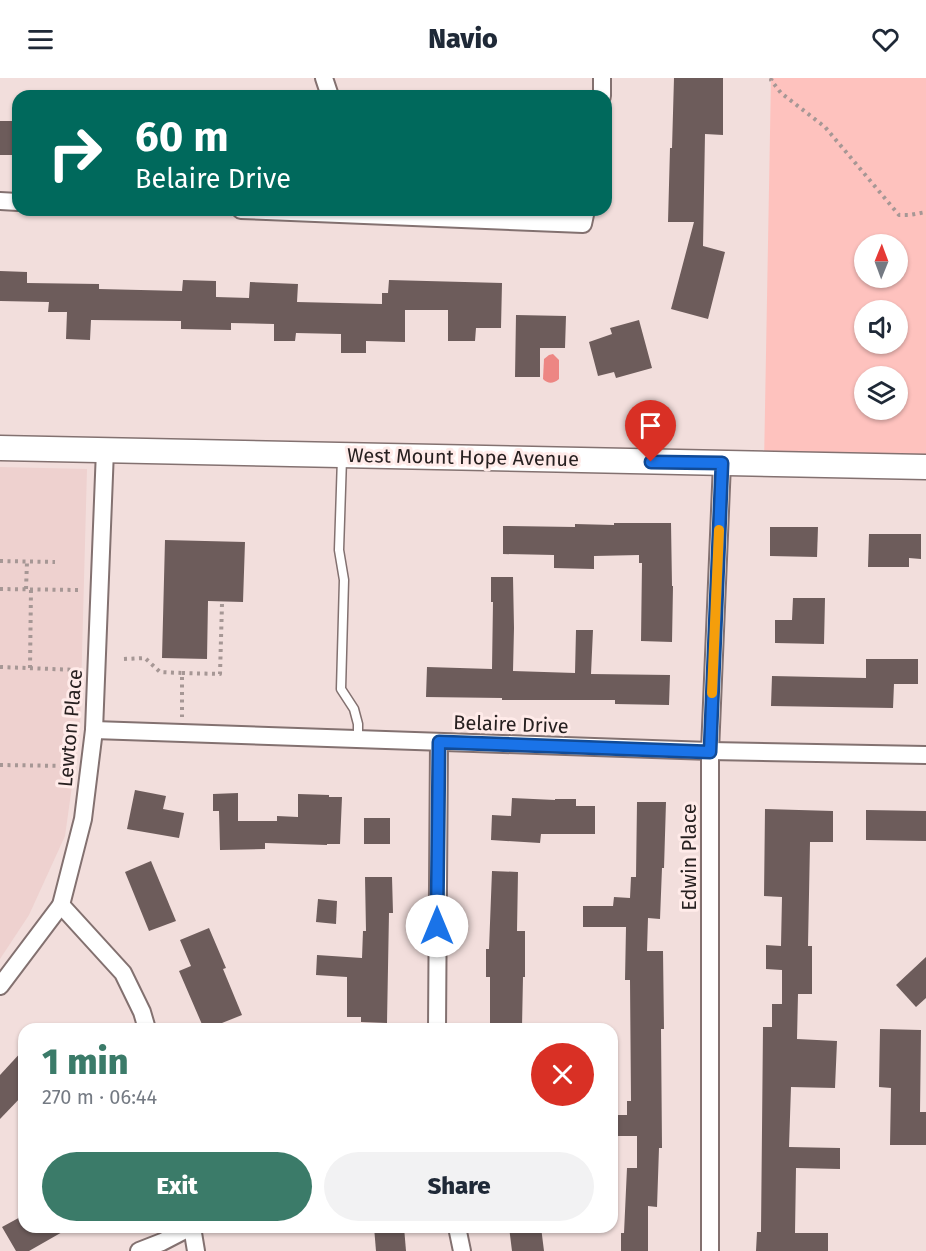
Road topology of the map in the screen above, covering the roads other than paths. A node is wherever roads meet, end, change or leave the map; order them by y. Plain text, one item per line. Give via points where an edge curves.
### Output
1 (537, 216) edge
2 (585, 217) edge
3 (0, 448) edge
4 (105, 450) junction
5 (343, 455) junction
6 (722, 463) junction
7 (926, 467) edge
8 (94, 730) junction
9 (358, 740) junction
10 (439, 742) junction
11 (710, 752) junction
12 (926, 755) edge
13 (61, 905) junction
14 (0, 986) edge
15 (145, 1023) edge
16 (437, 1023) edge
17 (179, 1233) edge
18 (192, 1233) edge
19 (458, 1233) edge
20 (139, 1251) edge
21 (196, 1251) edge
22 (462, 1251) edge
23 (710, 1251) edge

1 - 2 street
3 - 4 street, West Mount Hope Avenue
4 - 5 street, West Mount Hope Avenue
4 - 8 street, Lewton Place
5 - 6 street, West Mount Hope Avenue
5 - 9 lane via 339,550 344,580 341,689 354,709
6 - 7 street, West Mount Hope Avenue
6 - 11 street, Edwin Place
8 - 9 street, Belaire Drive
8 - 13 street, Lewton Place via 83,819
9 - 10 street, Belaire Drive
10 - 11 street, Belaire Drive
10 - 16 street
11 - 12 street, Belaire Drive
11 - 23 street, Edwin Place
13 - 14 street, Lewton Place
13 - 15 street via 123,973
17 - 20 street
18 - 21 street
19 - 22 street

